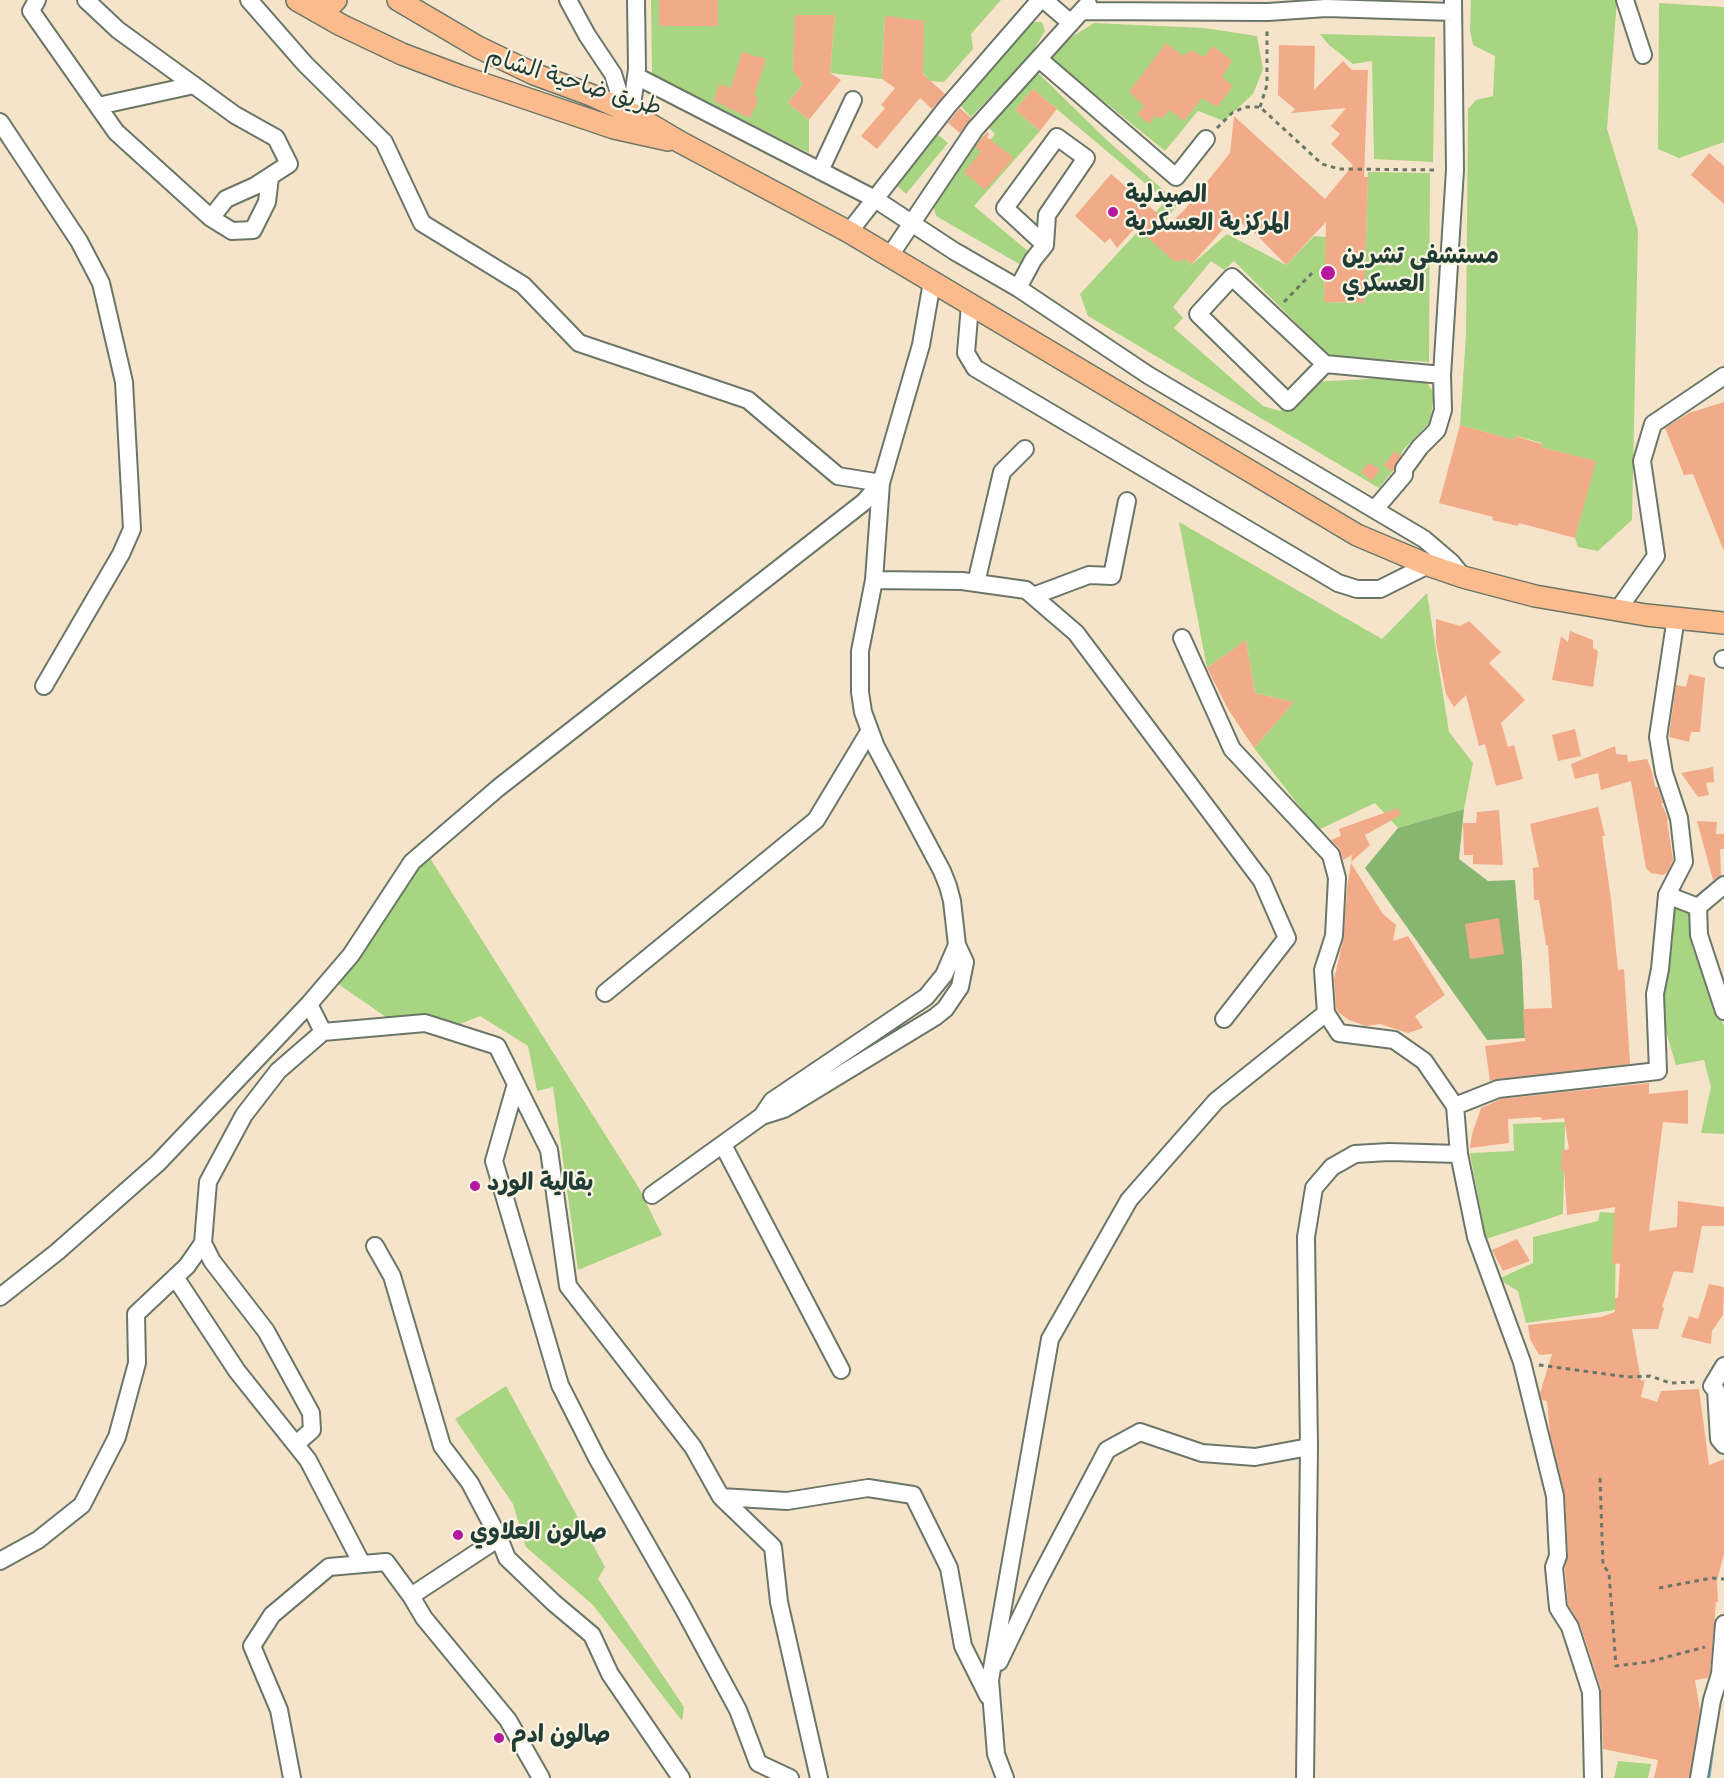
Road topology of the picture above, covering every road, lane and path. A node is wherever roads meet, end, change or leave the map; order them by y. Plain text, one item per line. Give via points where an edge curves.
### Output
1 (37, 0) edge
2 (86, 0) edge
3 (249, 0) edge
4 (297, 0) edge
5 (336, 0) edge
6 (398, 0) edge
7 (568, 0) edge
8 (636, 0) edge
9 (1042, 0) edge
10 (1309, 0) edge
11 (1356, 0) edge
12 (1625, 0) edge
13 (1453, 6) edge
14 (1326, 8) junction
15 (316, 11) junction
16 (1082, 11) edge
17 (1268, 12) junction
18 (1643, 55) dead end
19 (1039, 59) junction
20 (636, 76) junction
21 (194, 85) junction
22 (853, 100) dead end
23 (98, 106) junction
24 (1260, 107) junction
25 (624, 110) junction
26 (0, 122) edge
27 (1206, 139) joint
28 (680, 142) junction
29 (1455, 170) junction
30 (820, 171) junction
31 (270, 177) junction
32 (875, 199) junction
33 (211, 218) junction
34 (913, 222) junction
35 (849, 232) junction
36 (1045, 245) junction
37 (889, 257) junction
38 (1312, 273) dead end
39 (932, 282) junction
40 (1018, 288) junction
41 (970, 305) junction
42 (1272, 315) junction
43 (1325, 364) junction
44 (1442, 375) junction
45 (1724, 376) edge
46 (1025, 449) dead end
47 (881, 483) junction
48 (1127, 501) dead end
49 (1375, 509) junction
50 (1428, 565) junction
51 (1463, 577) junction
52 (874, 580) junction
53 (976, 583) junction
54 (1033, 596) junction
55 (1617, 611) junction
56 (1676, 617) junction
57 (1724, 623) edge
58 (1182, 638) dead end
59 (44, 686) dead end
60 (869, 732) junction
61 (1724, 885) edge
62 (1667, 895) junction
63 (1698, 907) junction
64 (957, 945) junction
65 (605, 993) dead end
66 (309, 1004) junction
67 (1724, 1011) edge
68 (1326, 1012) junction
69 (1224, 1019) dead end
70 (889, 1021) junction
71 (323, 1032) junction
72 (901, 1038) junction
73 (516, 1084) junction
74 (1455, 1107) junction
75 (762, 1116) junction
76 (723, 1145) junction
77 (1459, 1154) junction
78 (652, 1195) dead end
79 (203, 1244) junction
80 (375, 1246) dead end
81 (175, 1277) junction
82 (0, 1297) edge
83 (1522, 1362) junction
84 (1724, 1366) edge
85 (842, 1370) dead end
86 (1712, 1386) junction
87 (296, 1444) junction
88 (1724, 1445) edge
89 (1310, 1447) junction
90 (1600, 1478) dead end
91 (720, 1497) junction
92 (499, 1538) junction
93 (0, 1561) edge
94 (362, 1564) junction
95 (1724, 1579) edge
96 (1659, 1588) dead end
97 (411, 1596) junction
98 (1724, 1624) edge
99 (1722, 1644) junction
100 (990, 1680) junction
101 (992, 1704) junction
102 (292, 1778) edge
103 (541, 1778) edge
104 (681, 1778) edge
105 (790, 1778) edge
106 (819, 1778) edge
107 (1005, 1778) edge
108 (1305, 1778) edge
109 (1593, 1778) edge
110 (1699, 1778) edge

1 - 23 street via 31,11
2 - 21 street via 118,30
3 - 47 street via 305,64 384,142 422,223 523,285 579,344 748,400 838,476
4 - 15 main road, طريق ضاحية الشام
5 - 15 main road
6 - 25 main road, طريق ضاحية الشام via 478,47
7 - 25 street via 613,74
8 - 20 street
9 - 16 street
9 - 32 street via 947,107
10 - 14 street
11 - 14 street via 1339,8
12 - 18 street
13 - 14 street
13 - 29 street
14 - 17 street
15 - 28 main road, طريق ضاحية الشام via 402,54 460,76 614,128
16 - 17 street
16 - 19 street
17 - 24 path via 1267,85
19 - 27 street via 1176,177
19 - 34 street via 975,129
20 - 25 street
20 - 30 street
21 - 23 street
21 - 31 street via 276,138 289,164
22 - 30 street
23 - 33 street via 116,132
24 - 27 path via 1245,107 1232,113
24 - 29 path via 1322,164 1339,169
25 - 28 main road, طريق ضاحية الشام
26 - 59 street via 79,241 101,283 124,382 132,529 121,555
28 - 35 main road
29 - 44 street
30 - 32 street
31 - 33 street via 226,199
31 - 33 street via 267,202 253,230 232,231
32 - 34 street
32 - 35 street
34 - 37 street
34 - 40 street
35 - 37 main road
36 - 36 street via 1047,216 1086,158 1057,137 1005,208
36 - 40 street
37 - 39 main road
38 - 42 path
39 - 41 main road
39 - 47 street via 921,345
40 - 49 street via 1148,375
41 - 50 main road via 1357,536
41 - 50 street via 966,352 975,368 1338,583 1356,589 1380,589
42 - 43 street
42 - 43 street via 1232,277 1198,314 1288,402
43 - 44 street
44 - 49 street via 1443,410 1437,430
45 - 55 street via 1653,424 1642,461 1656,556
46 - 53 street via 1002,472
47 - 52 street
47 - 66 street via 864,502 498,788 412,862 351,955
48 - 54 street via 1112,576 1089,575
49 - 51 street via 1436,549
50 - 51 main road
51 - 55 main road via 1534,596
52 - 53 street
52 - 60 street via 858,671
53 - 54 street via 1026,590
54 - 69 street via 1076,633 1262,882 1287,938
55 - 56 main road
56 - 57 main road
56 - 62 street via 1658,737 1664,773 1679,818 1684,862
58 - 68 street via 1232,749 1331,855 1337,878 1334,936 1323,970
60 - 64 street via 942,871 952,901
60 - 65 street via 816,820
61 - 63 street
62 - 63 street
62 - 74 street via 1655,994 1658,1071 1498,1089
63 - 67 street via 1699,935
64 - 70 street via 949,967 933,990
64 - 72 street via 965,962 954,999 935,1017
66 - 71 street
66 - 82 street via 158,1163
68 - 74 street via 1339,1033 1394,1040 1424,1061
68 - 100 street via 1216,1101 1129,1200 1050,1339
70 - 72 street
70 - 75 street via 772,1101
71 - 73 street via 425,1023 497,1046
71 - 79 street via 278,1071 244,1115 208,1182
72 - 75 street via 784,1109
73 - 91 street via 549,1150 568,1286 693,1447
73 - 105 street via 494,1161 560,1385 738,1710 758,1763
74 - 77 street
75 - 76 street
76 - 78 street
76 - 85 street
77 - 83 street via 1476,1237
77 - 89 street via 1355,1154 1332,1167 1314,1188 1306,1237
79 - 81 street
79 - 87 street via 266,1331 311,1413 312,1430
80 - 92 street via 392,1276 442,1446 470,1483
81 - 87 street via 237,1371
81 - 93 street via 136,1314 137,1363 117,1437 82,1505 38,1540
83 - 86 path
83 - 109 street via 1555,1496 1558,1608 1570,1627 1591,1692
84 - 86 street
86 - 88 street via 1716,1390 1719,1439
87 - 94 street
89 - 100 street via 1255,1457 1202,1453 1140,1432 1107,1450
89 - 108 street
90 - 99 path via 1603,1565 1609,1573 1616,1666
91 - 101 street via 787,1501 868,1488 914,1495 949,1568 963,1646
91 - 106 street via 773,1547 780,1602
92 - 97 street
92 - 104 street via 507,1558 592,1635 610,1674
94 - 97 street via 386,1562
94 - 102 street via 329,1567 272,1615 252,1646 279,1710
95 - 96 path
97 - 103 street via 424,1618 508,1720
98 - 99 street
99 - 110 street via 1720,1674
100 - 101 street
101 - 107 street via 996,1754

